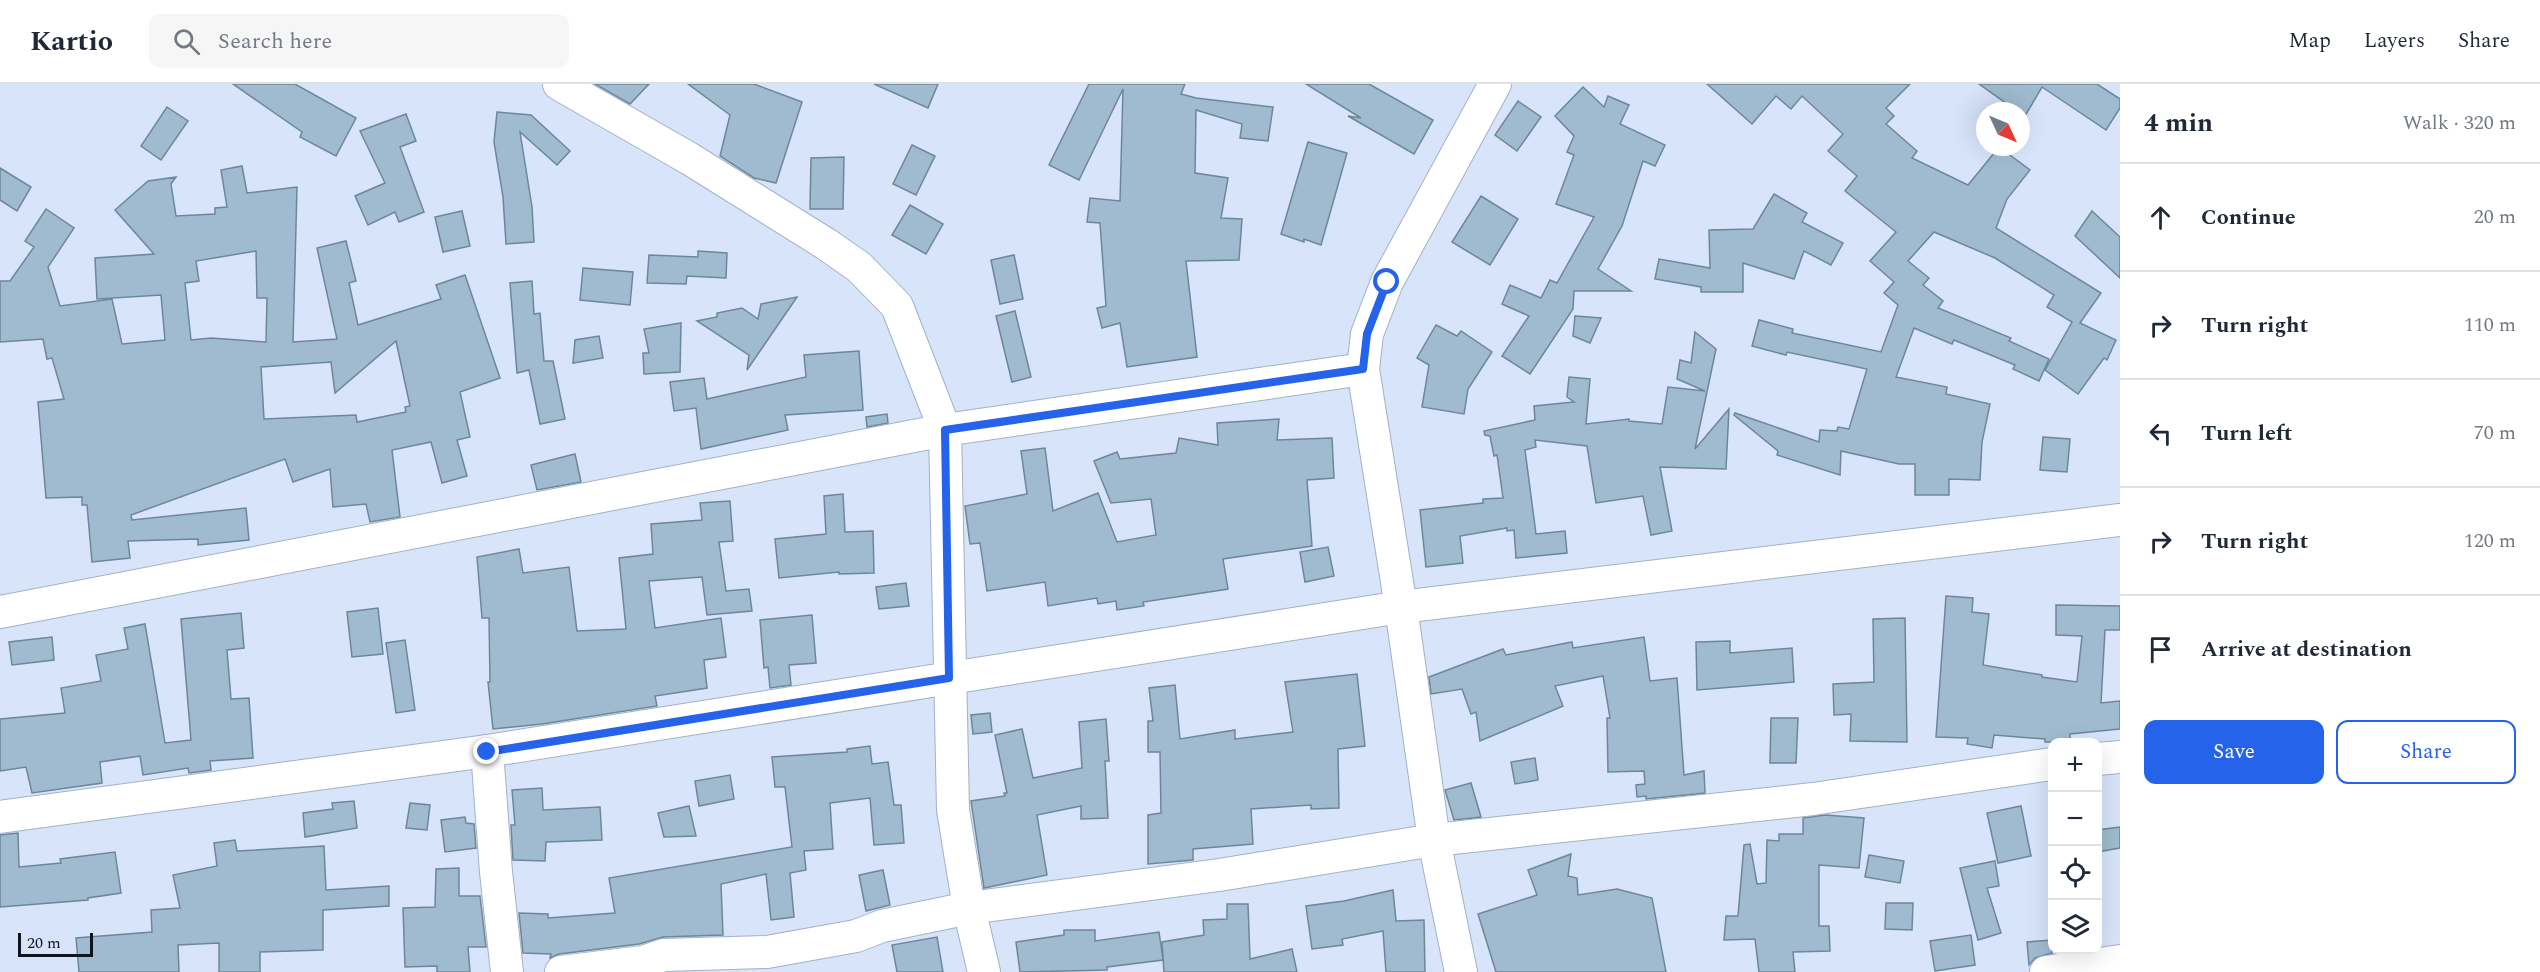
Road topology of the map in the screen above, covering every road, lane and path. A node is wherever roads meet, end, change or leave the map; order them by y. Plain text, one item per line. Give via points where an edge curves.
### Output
1 (559, 84) edge
2 (1495, 84) edge
3 (1363, 369) junction
4 (945, 430) junction
5 (2120, 520) edge
6 (1401, 607) junction
7 (0, 612) edge
8 (949, 678) junction
9 (487, 752) junction
10 (2120, 757) edge
11 (2102, 759) edge
12 (2048, 765) edge
13 (0, 817) edge
14 (1434, 840) junction
15 (969, 908) junction
16 (2120, 961) edge
17 (507, 972) edge
18 (561, 972) edge
19 (984, 972) edge
20 (1461, 972) edge
21 (2046, 972) edge

1 - 4 street via 690,159 859,267 897,306
2 - 3 street via 1387,282 1367,334
3 - 4 street
3 - 6 street
4 - 7 street
4 - 8 street
5 - 6 street
6 - 8 street
6 - 14 street
8 - 9 street
8 - 15 street via 953,810
9 - 13 street
9 - 17 street
10 - 11 street
12 - 14 street via 1813,799
14 - 15 street
14 - 20 street
15 - 18 street via 882,926 856,936 767,952 664,955 643,962
15 - 19 street
16 - 21 street

